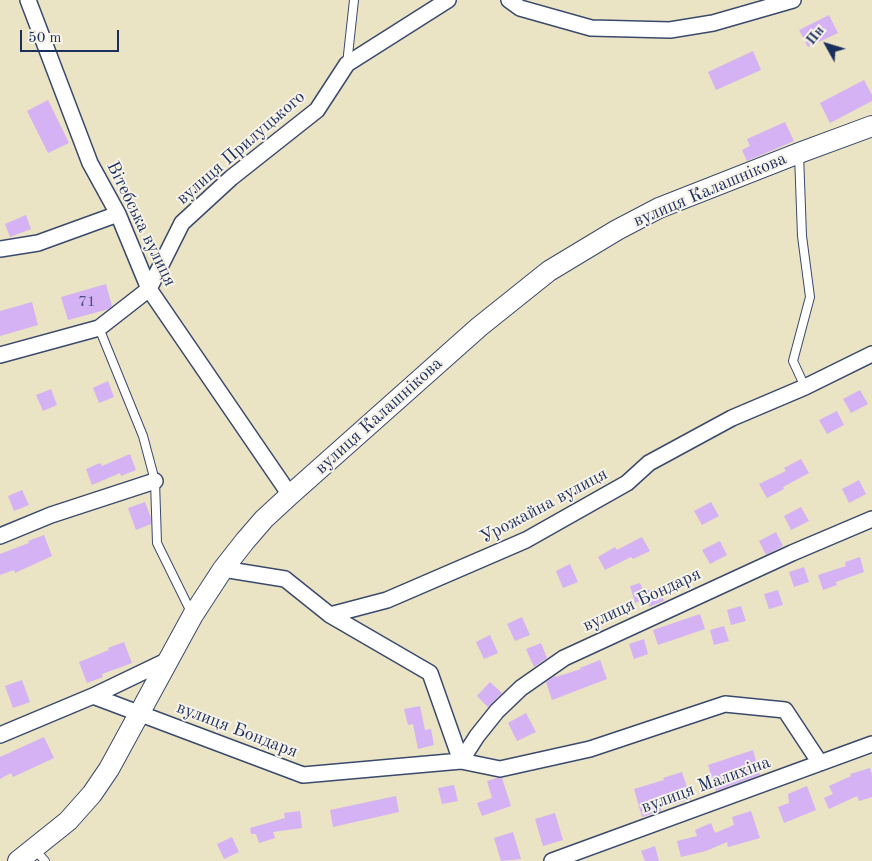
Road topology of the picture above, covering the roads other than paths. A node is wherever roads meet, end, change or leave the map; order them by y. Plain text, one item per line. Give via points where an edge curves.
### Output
1 (28, 0) edge
2 (354, 0) edge
3 (448, 0) edge
4 (509, 0) edge
5 (793, 0) edge
6 (347, 64) junction
7 (872, 126) edge
8 (799, 153) junction
9 (118, 214) junction
10 (0, 249) edge
11 (149, 289) junction
12 (99, 328) junction
13 (872, 354) edge
14 (0, 355) edge
15 (804, 387) junction
16 (155, 481) junction
17 (290, 495) junction
18 (872, 519) edge
19 (0, 536) edge
20 (223, 569) junction
21 (193, 615) junction
22 (330, 615) junction
23 (168, 660) junction
24 (93, 696) junction
25 (139, 713) junction
26 (0, 735) edge
27 (872, 744) edge
28 (461, 761) junction
29 (820, 763) junction
30 (40, 855) edge
31 (18, 861) edge
32 (552, 861) edge

1 - 9 street, Вітебська вулиця via 90,164
2 - 6 lane
3 - 6 street, вулиця Прилуцького
4 - 5 street via 520,8 591,28 670,30 713,24
6 - 11 street, вулиця Прилуцького via 317,110 231,178 182,224
7 - 8 street, вулиця Калашнікова
8 - 15 lane via 802,236 810,297 793,361
8 - 17 street, вулиця Калашнікова via 659,208 548,271 479,327
9 - 10 street via 38,243
9 - 11 street, Вітебська вулиця
11 - 12 street
11 - 17 street, Вітебська вулиця
12 - 14 street
12 - 16 lane via 143,436
13 - 15 street, Урожайна вулиця
15 - 22 street, Урожайна вулиця via 732,418 649,463 627,483 526,540 386,600
16 - 19 street via 51,515
16 - 21 lane via 157,543
17 - 20 street, вулиця Калашнікова via 251,533
18 - 28 street, вулиця Бондаря via 564,658 521,688 497,711
20 - 21 street, вулиця Калашнікова
20 - 22 street via 285,579
21 - 23 street, вулиця Калашнікова
22 - 28 street via 430,673
23 - 24 street
23 - 25 street, вулиця Калашнікова
24 - 25 street, вулиця Бондаря
24 - 26 street
25 - 28 street, вулиця Бондаря via 303,775
25 - 30 street, вулиця Калашнікова via 92,794
27 - 29 street, вулиця Малихіна
28 - 29 street, вулиця Бондаря via 500,769 590,749 725,704 785,710
29 - 32 street, вулиця Малихіна
30 - 31 street, вулиця Калашнікова

